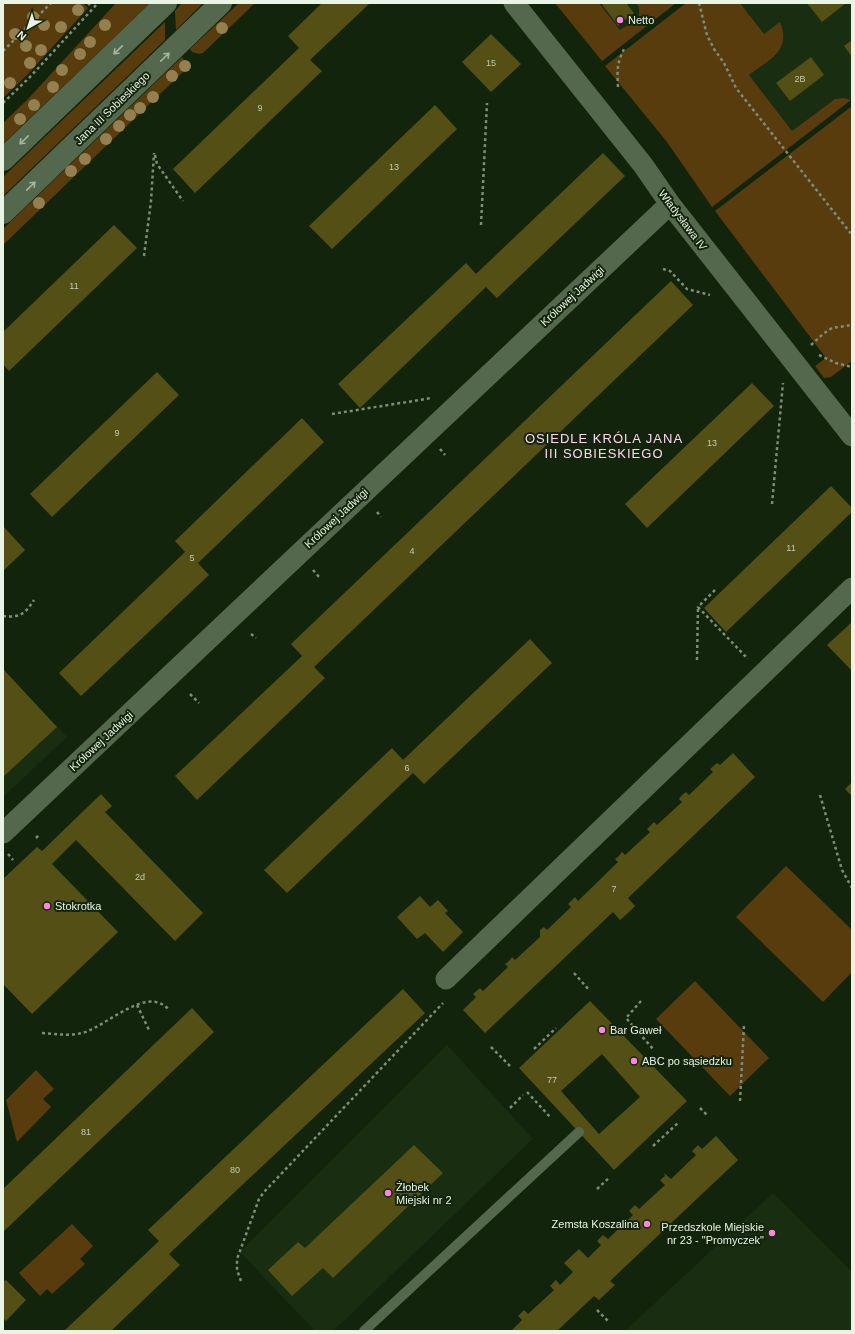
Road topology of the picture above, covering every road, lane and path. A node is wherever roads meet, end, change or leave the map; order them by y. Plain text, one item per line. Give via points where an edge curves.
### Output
1 (51, 3) edge
2 (98, 3) edge
3 (166, 3) edge
4 (221, 3) edge
5 (514, 3) edge
6 (699, 3) edge
7 (625, 47) dead end
8 (3, 51) edge
9 (618, 86) dead end
10 (3, 103) edge
11 (487, 103) dead end
12 (3, 160) edge
13 (183, 201) dead end
14 (670, 204) junction
15 (3, 213) edge
16 (481, 225) dead end
17 (852, 235) edge
18 (144, 256) dead end
19 (663, 269) dead end
20 (710, 295) dead end
21 (852, 325) edge
22 (811, 345) dead end
23 (819, 355) dead end
24 (852, 367) edge
25 (783, 383) dead end
26 (470, 392) junction
27 (332, 414) dead end
28 (852, 436) edge
29 (440, 449) dead end
30 (445, 455) dead end
31 (772, 504) dead end
32 (377, 512) dead end
33 (381, 517) dead end
34 (313, 570) dead end
35 (319, 577) dead end
36 (852, 588) edge
37 (715, 590) dead end
38 (34, 600) dead end
39 (698, 607) junction
40 (3, 616) edge
41 (251, 634) dead end
42 (256, 638) dead end
43 (697, 660) dead end
44 (752, 663) dead end
45 (190, 694) dead end
46 (199, 703) dead end
47 (820, 795) dead end
48 (3, 833) edge
49 (40, 834) dead end
50 (36, 838) dead end
51 (8, 854) dead end
52 (13, 860) dead end
53 (852, 888) edge
54 (574, 973) dead end
55 (446, 979) dead end
56 (590, 991) dead end
57 (641, 1001) dead end
58 (443, 1004) dead end
59 (137, 1005) junction
60 (170, 1010) dead end
61 (744, 1025) dead end
62 (556, 1028) dead end
63 (149, 1030) dead end
64 (42, 1033) dead end
65 (491, 1047) dead end
66 (653, 1048) dead end
67 (534, 1049) dead end
68 (510, 1066) dead end
69 (527, 1092) dead end
70 (523, 1095) dead end
71 (740, 1101) dead end
72 (510, 1108) dead end
73 (700, 1108) dead end
74 (707, 1115) dead end
75 (551, 1118) dead end
76 (678, 1124) dead end
77 (579, 1132) dead end
78 (654, 1146) dead end
79 (610, 1177) dead end
80 (597, 1189) dead end
81 (241, 1281) dead end
82 (597, 1310) dead end
83 (608, 1321) dead end
84 (364, 1331) edge

1 - 8 path
2 - 10 path
3 -> 12 street
15 -> 4 street, Jana III Sobieskiego
5 - 14 street, Władysława IV via 643,164
6 - 17 path via 707,36 736,88
7 - 9 path via 618,61
11 - 16 path
13 - 18 path via 157,164 154,153
14 - 26 street, Królowej Jadwigi
14 - 28 street, Władysława IV
19 - 20 path via 670,271 687,289
21 - 22 path via 832,328
23 - 24 path
25 - 31 path
26 - 27 path
26 - 48 street, Królowej Jadwigi
29 - 30 path
32 - 33 path
34 - 35 path
36 - 55 street
37 - 39 path
38 - 40 path via 20,616
39 - 43 path
39 - 44 path
41 - 42 path
45 - 46 path
47 - 53 path via 842,870
49 - 50 path
51 - 52 path
54 - 56 path
57 - 66 path via 626,1018
58 - 81 path via 264,1192 236,1259
59 - 60 path via 157,1002
59 - 63 path
59 - 64 path via 88,1031 76,1034
61 - 71 path
62 - 67 path
65 - 68 path
69 - 75 path
70 - 72 path
73 - 74 path
76 - 78 path
77 - 84 lane
79 - 80 path
82 - 83 path

